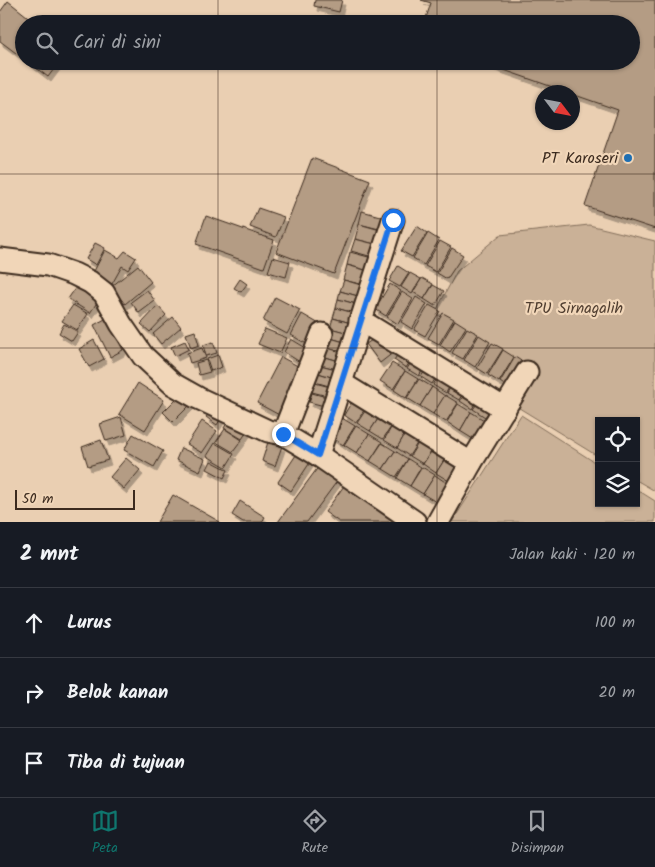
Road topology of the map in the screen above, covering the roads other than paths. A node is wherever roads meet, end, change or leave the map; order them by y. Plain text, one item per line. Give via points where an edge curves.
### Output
1 (393, 220) dead end
2 (0, 259) edge
3 (360, 320) junction
4 (322, 334) dead end
5 (528, 372) dead end
6 (341, 383) junction
7 (505, 409) junction
8 (283, 434) junction
9 (318, 455) junction
10 (471, 463) junction
11 (415, 522) edge
12 (438, 522) edge

1 - 3 street
2 - 8 street via 48,265 90,282 104,293 143,356 173,384 268,431
3 - 6 street
3 - 7 street
4 - 8 street
5 - 7 street
6 - 9 street
6 - 10 street
7 - 10 street
8 - 9 street
9 - 11 street
10 - 12 street

